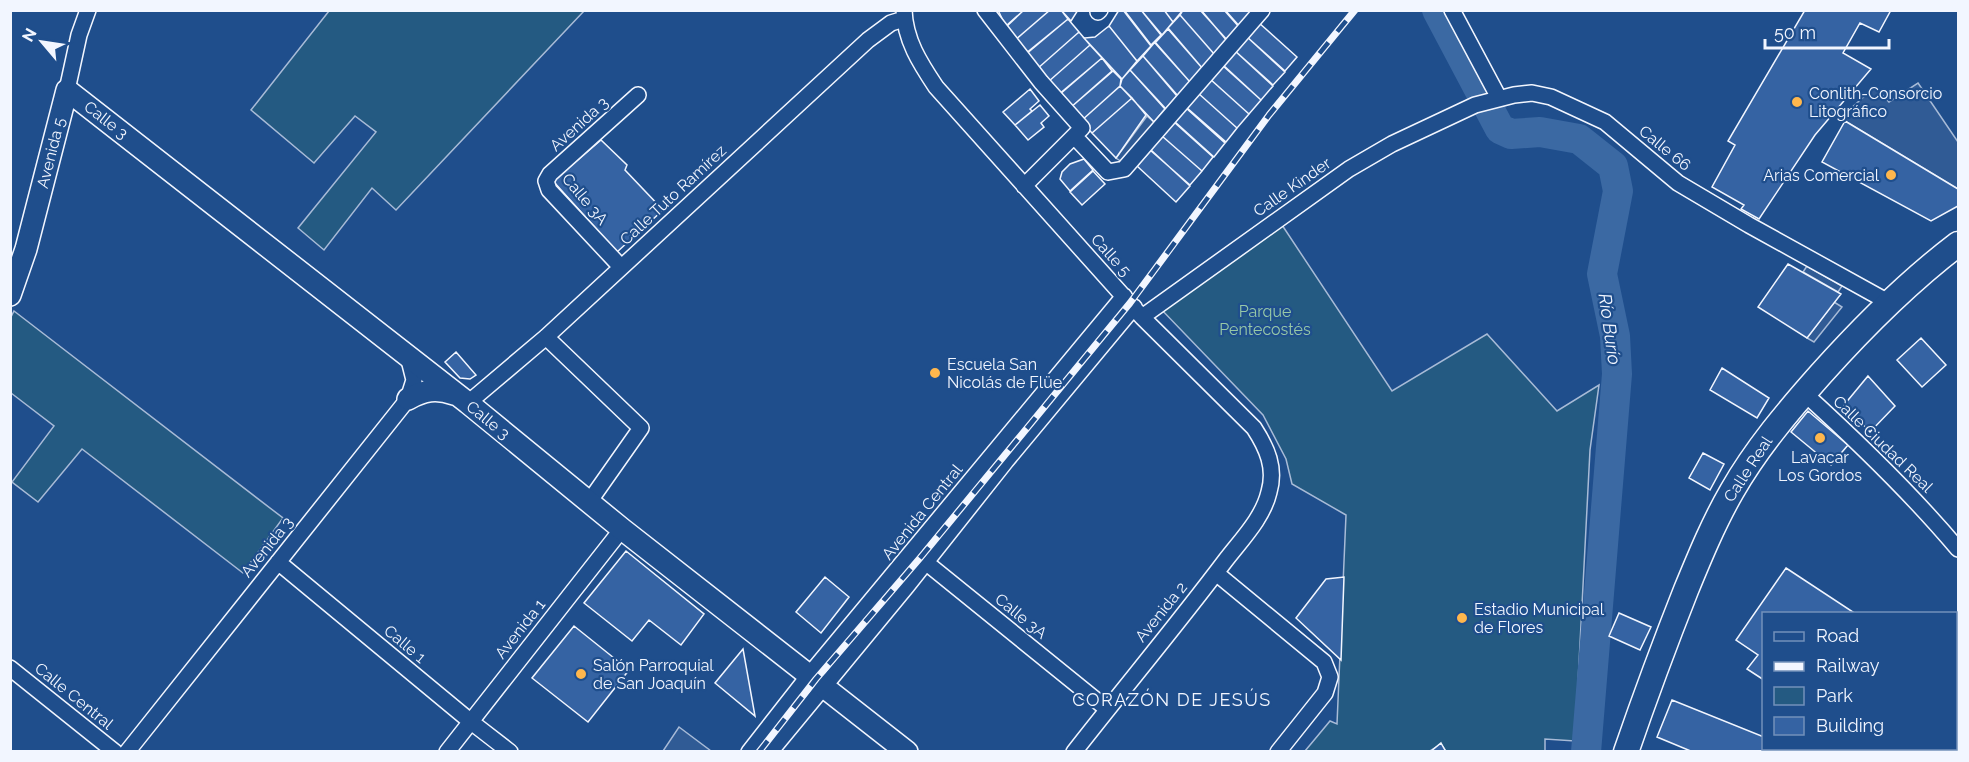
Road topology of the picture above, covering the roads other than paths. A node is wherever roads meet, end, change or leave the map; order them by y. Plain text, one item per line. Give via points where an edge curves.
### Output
1 (88, 10) edge
2 (985, 10) edge
3 (1262, 10) edge
4 (1452, 10) edge
5 (904, 15) edge
6 (67, 90) junction
7 (638, 94) dead end
8 (1499, 98) junction
9 (1475, 105) joint
10 (1075, 137) junction
11 (546, 181) joint
12 (1024, 186) junction
13 (1959, 244) edge
14 (621, 267) junction
15 (10, 295) edge
16 (1890, 303) junction
17 (1133, 307) junction
18 (546, 337) junction
19 (408, 356) junction
20 (1804, 393) junction
21 (408, 399) junction
22 (463, 399) junction
23 (1270, 491) joint
24 (589, 502) junction
25 (622, 529) junction
26 (1959, 549) edge
27 (913, 552) junction
28 (278, 562) junction
29 (926, 562) junction
30 (1216, 573) junction
31 (10, 668) edge
32 (817, 680) junction
33 (1107, 709) junction
34 (470, 721) junction
35 (115, 752) edge
36 (127, 752) edge
37 (447, 752) edge
38 (510, 752) edge
39 (749, 752) edge
40 (770, 752) edge
41 (907, 752) edge
42 (1074, 752) edge
43 (1278, 752) edge
44 (1626, 752) edge

1 - 6 street, Avenida 5
2 - 10 street via 1082,128
3 - 10 street via 1125,169 1108,172
4 - 8 street
5 - 12 street, Calle 5 via 910,44 921,66
5 - 14 street, Calle Tuto Ramírez via 868,40
6 - 15 main road, Avenida 5 via 26,249
6 - 19 main road, Calle 3
7 - 11 street, Avenida 3
8 - 9 street, Calle 66
8 - 16 street, Calle 66 via 1532,93 1551,97 1605,122 1678,183
9 - 17 street, Calle Kinder via 1349,169
10 - 12 street
11 - 14 street, Calle 3A via 549,190
12 - 17 street, Calle 5
13 - 16 main road, Calle Real
14 - 18 street, Calle Tuto Ramírez
16 - 20 main road, Calle Real
17 - 23 street, Calle 5 via 1254,428 1272,467
17 - 27 street, Avenida Central
17 - 29 street, Avenida Central
18 - 22 street, Calle Tuto Ramírez
18 - 24 street via 641,428
19 - 21 street via 414,380
19 - 22 main road, Calle 3
20 - 26 street, Calle Ciudad Real via 1928,512
20 - 44 main road, Calle Real via 1754,456 1701,552
21 - 22 main road via 434,390
21 - 28 street, Avenida 3
22 - 24 main road, Calle 3
23 - 30 street, Avenida 2 via 1262,512
24 - 25 main road, Calle 3
25 - 32 main road, Calle 3
25 - 34 street, Avenida 1
27 - 29 street, Calle 3A
27 - 32 street, Avenida Central
28 - 34 street, Calle 1
28 - 36 street, Avenida 3
29 - 32 street, Avenida Central
29 - 33 street, Calle 3A
30 - 33 street, Avenida 2
30 - 43 street via 1324,662 1330,676 1325,693
31 - 35 street, Calle Central
32 - 39 street, Avenida Central
32 - 40 street, Avenida Central
32 - 41 main road, Calle 3
33 - 42 street, Avenida 2
34 - 37 street, Avenida 1
34 - 38 street, Calle 1

